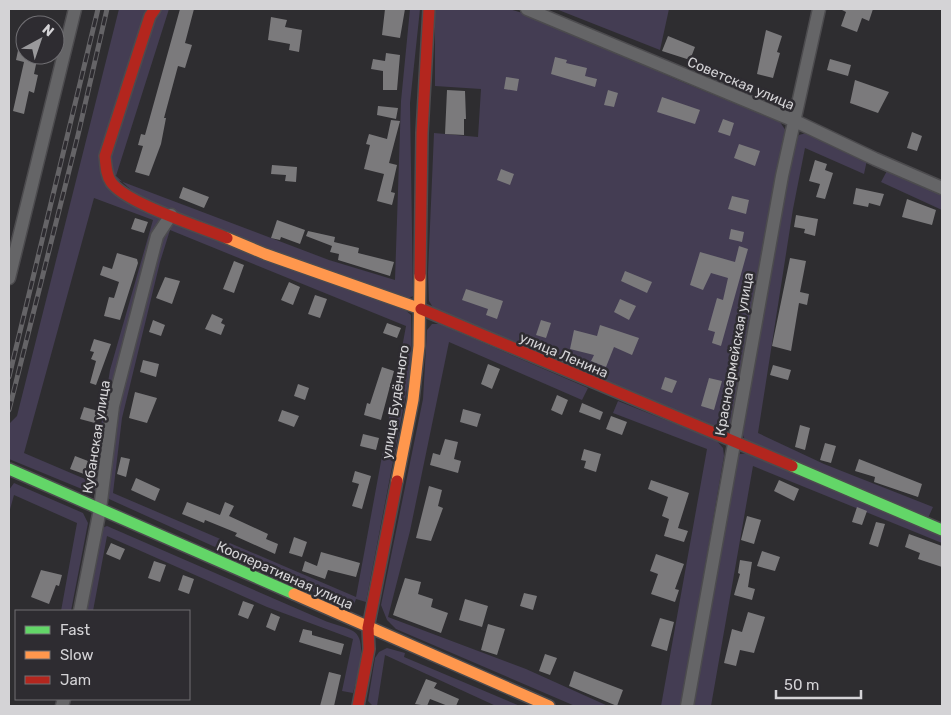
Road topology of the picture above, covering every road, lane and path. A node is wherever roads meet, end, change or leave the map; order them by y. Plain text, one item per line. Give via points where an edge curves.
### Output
1 (75, 9) edge
2 (155, 9) edge
3 (430, 9) edge
4 (527, 9) edge
5 (819, 9) edge
6 (795, 122) junction
7 (942, 188) edge
8 (171, 215) junction
9 (9, 278) edge
10 (418, 308) junction
11 (734, 442) junction
12 (9, 470) edge
13 (100, 509) junction
14 (942, 530) edge
15 (80, 610) edge
16 (368, 628) junction
17 (358, 706) edge
18 (549, 706) edge
19 (687, 706) edge

1 - 9 street
2 - 8 street, улица Ленина via 105,156 106,174 112,186 126,196
3 - 10 street, улица Будённого via 422,133
4 - 6 street, Советская улица
5 - 6 street, Красноармейская улица
6 - 7 street, Советская улица
6 - 11 street, Красноармейская улица via 782,176
8 - 10 street, улица Ленина via 265,254
8 - 13 street, Кубанская улица via 157,236 113,406
10 - 11 street, улица Ленина
10 - 16 street, улица Будённого via 419,346 413,400
11 - 14 street, улица Ленина
11 - 19 street, Красноармейская улица
12 - 13 street, Кооперативная улица
13 - 15 street, Кубанская улица
13 - 16 street, Кооперативная улица
16 - 17 street, улица Будённого via 368,649
16 - 18 street, Кооперативная улица

